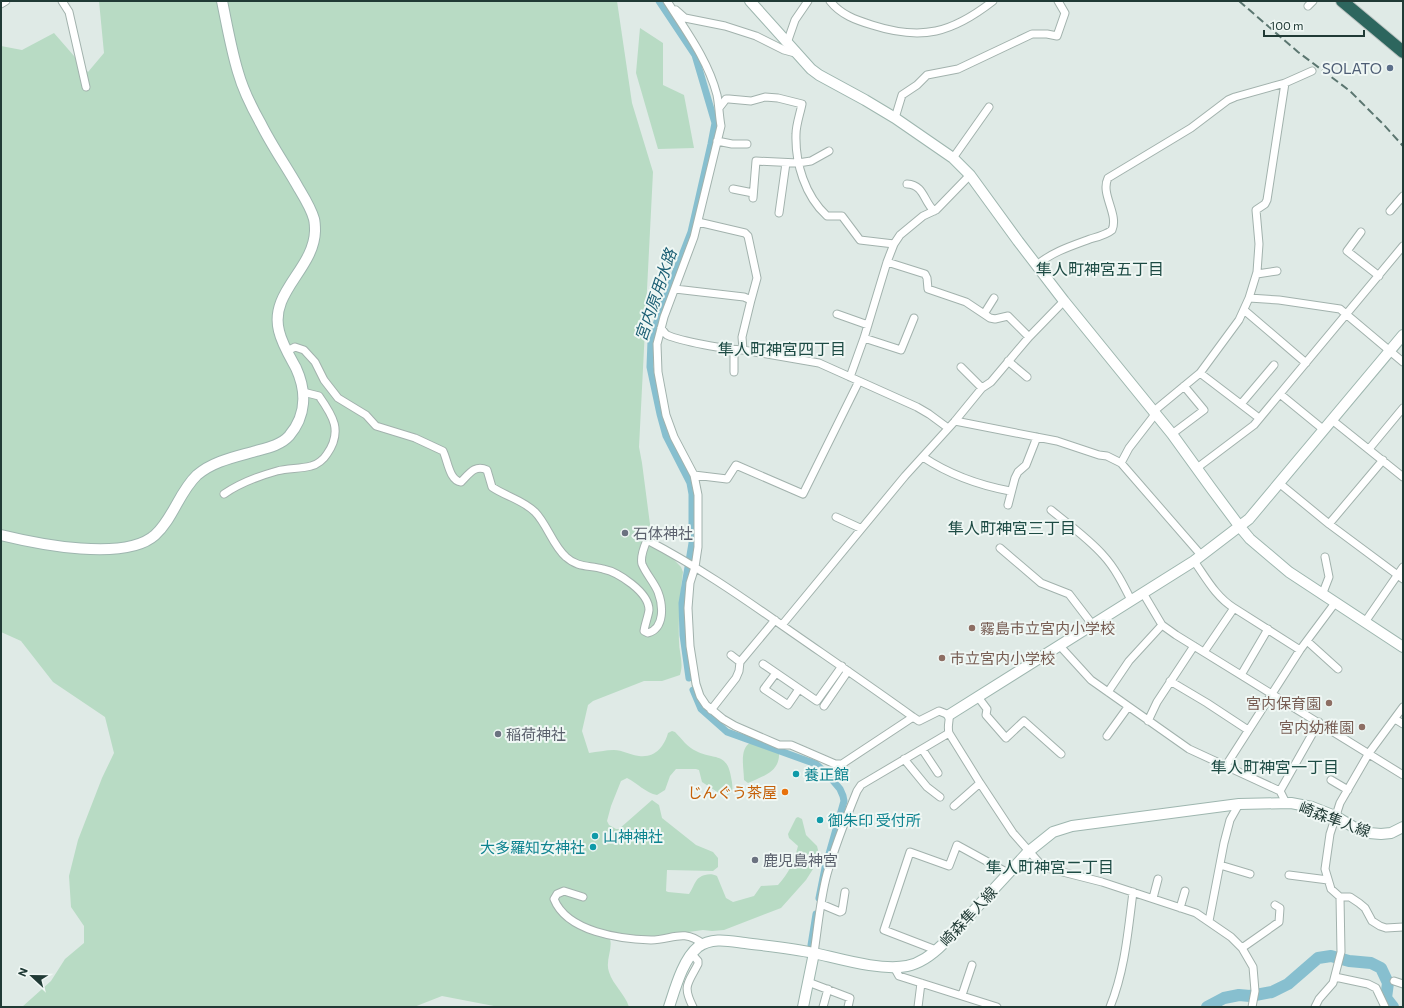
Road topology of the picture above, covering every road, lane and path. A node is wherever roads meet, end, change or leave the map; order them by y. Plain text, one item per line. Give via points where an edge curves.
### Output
1 (6, 1) edge
2 (62, 1) edge
3 (222, 1) edge
4 (750, 1) edge
5 (808, 1) edge
6 (830, 1) edge
7 (993, 1) edge
8 (1058, 1) edge
9 (1342, 1) edge
10 (668, 2) edge
11 (1, 4) edge
12 (787, 43) junction
13 (1403, 52) edge
14 (795, 53) junction
15 (1312, 70) dead end
16 (1285, 83) junction
17 (86, 88) dead end
18 (989, 107) dead end
19 (719, 108) junction
20 (894, 118) junction
21 (717, 141) junction
22 (747, 144) dead end
23 (829, 151) dead end
24 (953, 158) junction
25 (786, 163) junction
26 (798, 163) junction
27 (970, 174) junction
28 (907, 184) dead end
29 (733, 189) dead end
30 (1403, 196) edge
31 (934, 211) junction
32 (1390, 211) dead end
33 (779, 213) dead end
34 (698, 222) junction
35 (1361, 232) dead end
36 (894, 244) junction
37 (1403, 246) edge
38 (887, 262) junction
39 (1037, 265) junction
40 (1277, 271) dead end
41 (1257, 274) junction
42 (1379, 276) junction
43 (675, 289) junction
44 (994, 298) dead end
45 (1249, 298) junction
46 (751, 300) junction
47 (1064, 301) junction
48 (1244, 310) junction
49 (837, 314) dead end
50 (984, 314) junction
51 (1346, 315) junction
52 (914, 318) dead end
53 (868, 326) junction
54 (660, 328) junction
55 (1403, 335) edge
56 (1029, 337) junction
57 (864, 338) junction
58 (734, 350) junction
59 (743, 350) junction
60 (287, 351) junction
61 (1389, 351) junction
62 (1008, 361) junction
63 (1403, 362) edge
64 (1306, 363) junction
65 (1274, 365) dead end
66 (961, 366) dead end
67 (734, 372) dead end
68 (1200, 374) junction
69 (850, 377) junction
70 (1027, 377) dead end
71 (859, 381) junction
72 (1184, 386) junction
73 (982, 388) junction
74 (303, 392) junction
75 (1280, 394) junction
76 (1240, 404) junction
77 (1154, 411) junction
78 (1402, 412) edge
79 (1259, 418) junction
80 (1332, 420) junction
81 (955, 421) junction
82 (948, 428) junction
83 (1324, 430) junction
84 (1172, 434) junction
85 (1037, 437) junction
86 (1369, 449) junction
87 (923, 457) junction
88 (1382, 460) junction
89 (1121, 463) junction
90 (1197, 468) junction
91 (694, 475) junction
92 (1403, 476) edge
93 (1280, 483) junction
94 (1010, 491) junction
95 (224, 494) dead end
96 (1008, 505) dead end
97 (1051, 510) dead end
98 (836, 517) dead end
99 (1329, 524) junction
100 (1240, 527) junction
101 (860, 528) junction
102 (1, 535) edge
103 (1000, 548) dead end
104 (1325, 557) dead end
105 (1197, 558) junction
106 (694, 566) junction
107 (1403, 567) edge
108 (1397, 574) junction
109 (1403, 580) edge
110 (1143, 593) junction
111 (1322, 594) junction
112 (1131, 600) junction
113 (1335, 603) junction
114 (1234, 608) junction
115 (774, 620) junction
116 (1365, 622) junction
117 (1092, 624) junction
118 (782, 625) junction
119 (1162, 625) junction
120 (1268, 629) junction
121 (1307, 641) junction
122 (1059, 645) junction
123 (1194, 646) junction
124 (1403, 647) edge
125 (1300, 650) junction
126 (1204, 652) junction
127 (731, 655) dead end
128 (740, 662) junction
129 (763, 664) dead end
130 (842, 666) junction
131 (1338, 669) dead end
132 (848, 671) junction
133 (776, 673) junction
134 (1241, 675) junction
135 (1170, 682) junction
136 (799, 689) junction
137 (1108, 692) junction
138 (1271, 694) junction
139 (978, 697) junction
140 (824, 706) dead end
141 (1128, 707) junction
142 (1403, 707) edge
143 (711, 710) junction
144 (949, 715) junction
145 (913, 717) junction
146 (1395, 719) junction
147 (1148, 721) junction
148 (1319, 722) junction
149 (1403, 724) edge
150 (1248, 730) junction
151 (949, 732) junction
152 (1106, 736) dead end
153 (922, 749) junction
154 (1369, 753) junction
155 (1061, 754) dead end
156 (904, 759) junction
157 (1225, 767) junction
158 (938, 773) dead end
159 (1403, 775) edge
160 (1331, 780) dead end
161 (980, 783) junction
162 (1348, 790) junction
163 (1280, 791) junction
164 (940, 796) dead end
165 (1286, 803) junction
166 (1239, 804) junction
167 (954, 806) dead end
168 (1335, 816) junction
169 (1403, 827) edge
170 (1028, 852) junction
171 (1220, 865) junction
172 (1008, 873) junction
173 (1250, 874) dead end
174 (1289, 874) dead end
175 (1158, 878) dead end
176 (1328, 880) junction
177 (1185, 891) dead end
178 (845, 892) dead end
179 (1133, 892) junction
180 (583, 896) dead end
181 (1340, 897) junction
182 (1153, 898) junction
183 (821, 904) junction
184 (1275, 905) dead end
185 (1180, 908) junction
186 (1209, 921) junction
187 (1403, 927) edge
188 (703, 944) junction
189 (1242, 948) junction
190 (936, 950) junction
191 (814, 953) junction
192 (692, 954) junction
193 (972, 965) dead end
194 (894, 967) junction
195 (1336, 977) junction
196 (1394, 980) dead end
197 (808, 982) junction
198 (921, 983) junction
199 (1403, 984) edge
200 (828, 989) junction
201 (962, 995) junction
202 (669, 1007) edge
203 (693, 1007) edge
204 (803, 1007) edge
205 (823, 1007) edge
206 (848, 1007) edge
207 (918, 1007) edge
208 (997, 1007) edge
209 (1110, 1007) edge
210 (1252, 1007) edge
211 (1315, 1007) edge
212 (1385, 1007) edge

1 - 11 street
2 - 17 street via 69,12
3 - 60 street via 238,73 261,124 307,202 315,221 315,236 308,258 280,302 279,332
4 - 12 street
5 - 12 street via 795,20
6 - 7 street via 856,20 896,31 918,33 953,26
8 - 20 street via 1065,13 1057,36 1032,34 958,69 927,75 902,95
9 - 13 highway
10 - 14 street via 685,18 725,26
10 - 19 street via 696,45 709,72
12 - 14 street
14 - 20 street via 819,75
15 - 16 street
16 - 39 street via 1228,100 1191,128 1108,178 1106,190 1114,222 1112,230 1059,251
16 - 41 street via 1266,201 1256,210 1259,244
18 - 24 street
19 - 21 street via 721,126
19 - 26 street via 726,99 751,101 765,97 802,104 796,133
20 - 24 street
21 - 22 street
21 - 34 street
23 - 26 street via 811,161
24 - 27 street
25 - 26 street
25 - 29 street via 756,161 753,196
25 - 33 street
26 - 36 street via 799,171 813,199 826,216 842,216 861,240
27 - 31 street
27 - 39 street
28 - 31 street via 920,189 927,204
30 - 32 street
31 - 36 street via 907,229
34 - 43 street
34 - 46 street via 745,233 748,236 757,278
35 - 42 street via 1347,251
36 - 38 street
37 - 42 street
38 - 50 street via 923,273 927,278 928,289 966,302
38 - 53 street
39 - 47 street
40 - 41 street
41 - 45 street
42 - 51 street
43 - 46 street
43 - 54 street
44 - 50 street
45 - 48 street
45 - 51 street via 1340,309
46 - 59 street via 742,337
47 - 56 street
47 - 77 street
48 - 64 street
48 - 68 street via 1232,331
49 - 53 street
50 - 56 street via 995,319 1008,316
51 - 61 street
51 - 64 street
52 - 57 street via 901,350
53 - 57 street
54 - 58 street via 673,337
54 - 91 street via 657,361 665,411 674,437
55 - 61 street
56 - 62 street
57 - 69 street
58 - 59 street
58 - 67 street
59 - 69 street via 819,362
60 - 74 street via 297,371
60 - 106 street via 295,347 304,350 315,362 324,380 338,398 366,415 376,426 415,438 443,452 457,481 461,482 477,468 487,470 492,487 522,502 535,512 565,557 586,567 604,568 637,588 649,608 644,631 654,632 658,627 661,606 658,592 642,563 647,540
61 - 63 street
61 - 80 street
62 - 70 street
62 - 73 street via 991,382
64 - 75 street
65 - 76 street
66 - 73 street
68 - 72 street
68 - 76 street
69 - 71 street
71 - 82 street via 923,410
71 - 91 street via 803,494 736,466 727,479
72 - 77 street
72 - 84 street via 1204,410
73 - 81 street
74 - 95 street via 319,396 331,414 336,430 334,445 324,458 312,466 277,471 256,478
74 - 102 street via 302,414 287,438 271,447 210,466 196,476 166,522 155,535 144,542 112,549 81,548
75 - 79 street
75 - 83 street
76 - 79 street
77 - 84 street
77 - 89 street via 1153,417
78 - 86 street
79 - 90 street via 1254,425
80 - 83 street
80 - 86 street
81 - 82 street
81 - 85 street
82 - 87 street
83 - 93 street
84 - 90 street
85 - 89 street via 1107,456
85 - 94 street via 1026,465 1016,474
86 - 88 street
87 - 94 street via 958,476
87 - 101 street
88 - 92 street
88 - 99 street
89 - 105 street
90 - 100 street
91 - 106 street via 698,494 698,547
93 - 99 street
93 - 100 street
94 - 96 street
97 - 112 street via 1104,556
98 - 101 street
99 - 108 street
100 - 105 street
100 - 111 street via 1289,572
101 - 118 street
103 - 117 street via 1041,583 1069,594
104 - 111 street via 1329,577
105 - 110 street
105 - 114 street via 1217,594
106 - 115 street
106 - 143 street via 689,597 690,646 698,689 703,701
107 - 108 street
108 - 109 street
108 - 116 street
110 - 112 street
110 - 119 street
111 - 113 street
112 - 117 street
113 - 116 street
113 - 121 street
114 - 120 street
114 - 126 street
115 - 118 street
115 - 128 street
116 - 124 street
117 - 122 street
118 - 130 street
119 - 123 street
119 - 137 street
120 - 125 street
120 - 134 street
121 - 125 street
121 - 131 street
122 - 137 street via 1091,680
122 - 139 street
123 - 126 street
123 - 135 street
125 - 138 street
126 - 134 street
127 - 128 street
128 - 143 street via 736,678
129 - 133 street
130 - 132 street
130 - 136 street via 817,701
132 - 140 street
132 - 145 street
133 - 136 street
133 - 136 street via 764,689 788,705
134 - 138 street
135 - 147 street
135 - 150 street via 1207,702
137 - 141 street
138 - 148 street
138 - 150 street
139 - 144 street
139 - 155 street via 987,709 986,715 1006,738 1024,721
141 - 147 street
141 - 152 street
142 - 146 street
143 - 145 street via 735,726 778,745 791,745 835,764 842,764
144 - 145 street via 939,711 919,721
144 - 151 street
146 - 149 street
146 - 154 street
147 - 157 street via 1189,749
148 - 154 street
148 - 163 street
150 - 157 street
151 - 153 street
151 - 161 street
153 - 156 street
153 - 158 street
154 - 159 street
154 - 162 street
156 - 164 street via 927,787
156 - 183 street via 857,791 839,837
157 - 163 street
160 - 162 street
161 - 167 street
161 - 170 street
162 - 168 street
163 - 165 street
165 - 166 street, 崎森隼人線
165 - 168 street, 崎森隼人線 via 1297,803
166 - 170 street, 崎森隼人線 via 1072,826 1053,832
166 - 171 street via 1230,820
168 - 169 street, 崎森隼人線 via 1369,833 1381,834
168 - 176 street via 1326,850 1325,868
170 - 172 street, 崎森隼人線
170 - 179 street via 1046,869
171 - 173 street
171 - 186 street
172 - 190 street, 崎森隼人線
172 - 190 street via 956,845 949,866 910,852 884,930
174 - 176 street
175 - 182 street
176 - 181 street via 1331,889
177 - 185 street
178 - 183 street via 840,912
179 - 182 street
179 - 209 street via 1125,954
180 - 188 street via 564,891 557,894 554,899 563,914 575,923 603,934 652,940 687,935
181 - 187 street via 1350,897 1359,903 1372,921 1380,926
181 - 195 street via 1341,952
182 - 185 street
183 - 191 street
184 - 189 street via 1280,908 1279,922
185 - 186 street
186 - 189 street
188 - 191 street, 崎森隼人線 via 719,939
188 - 192 street, 崎森隼人線
189 - 210 street via 1253,968 1255,991
190 - 194 street, 崎森隼人線 via 918,962
191 - 194 street, 崎森隼人線
191 - 197 street
192 - 202 street, 崎森隼人線 via 681,974
192 - 203 street via 698,961 687,987 687,995
193 - 201 street
194 - 198 street via 899,976
195 - 211 street
195 - 212 street via 1376,988
196 - 199 street
197 - 200 street
197 - 204 street
198 - 201 street
198 - 207 street
200 - 205 street
200 - 206 street via 850,998
201 - 208 street

